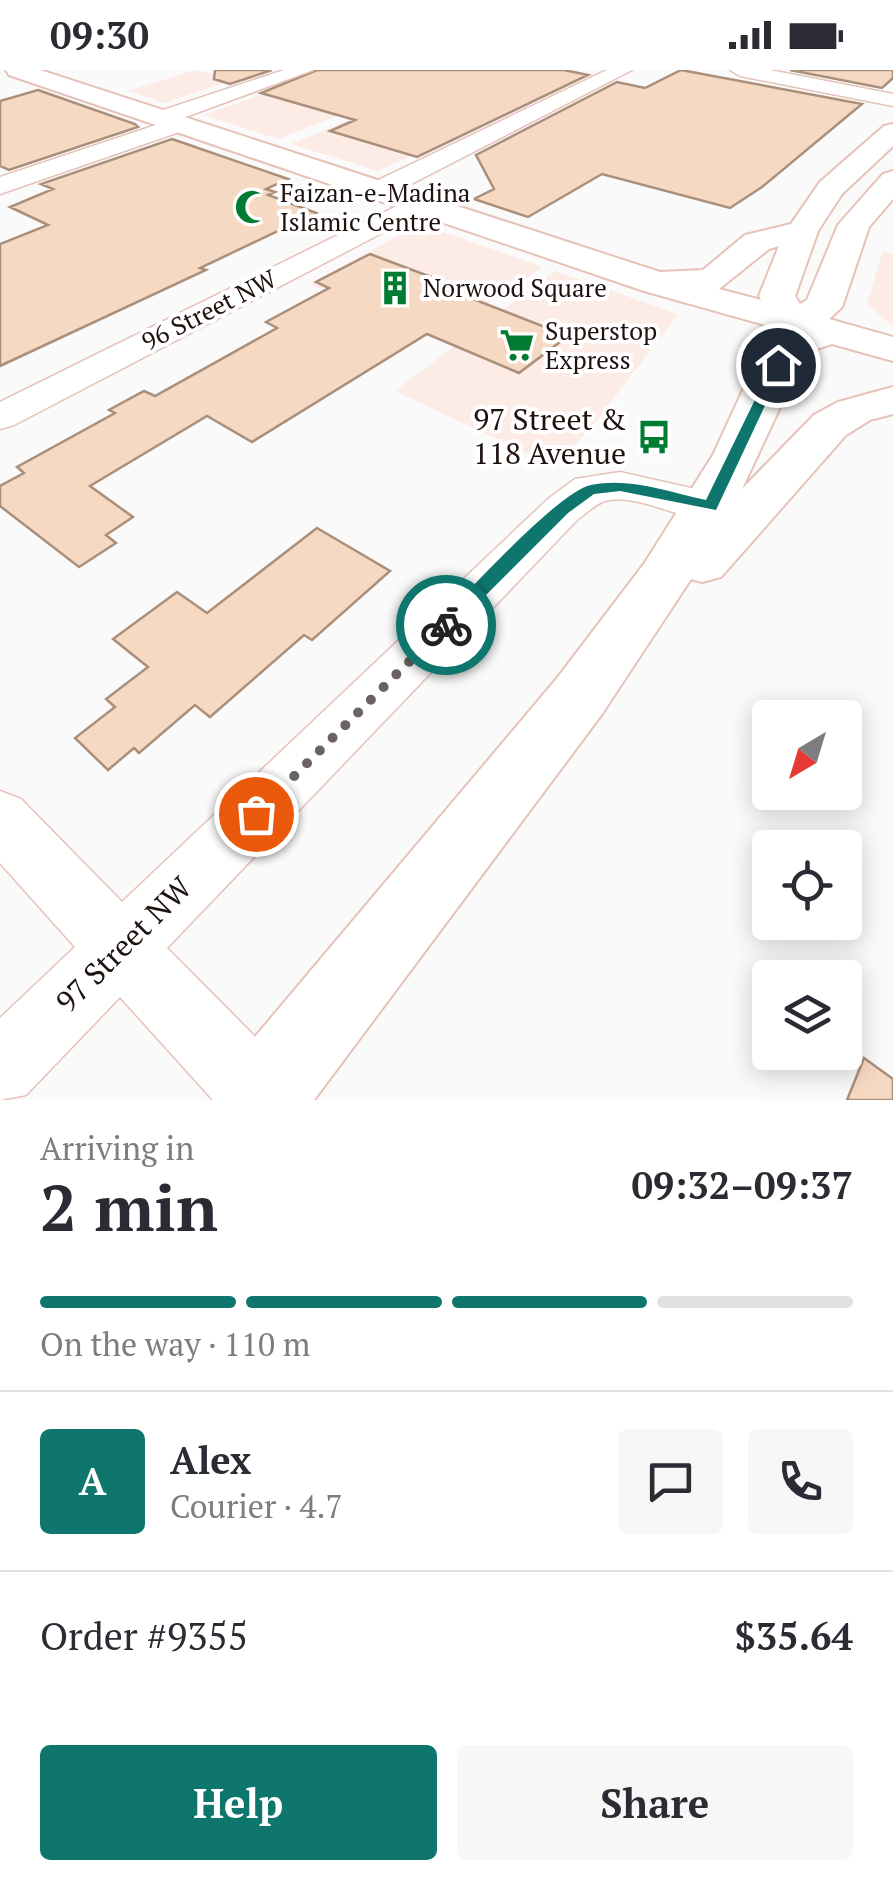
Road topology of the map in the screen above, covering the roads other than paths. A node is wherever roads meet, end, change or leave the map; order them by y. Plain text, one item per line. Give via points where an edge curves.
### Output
1 (18, 70) edge
2 (303, 70) edge
3 (622, 70) edge
4 (740, 70) edge
5 (893, 100) edge
6 (171, 121) junction
7 (893, 132) edge
8 (893, 180) edge
9 (0, 186) edge
10 (379, 190) junction
11 (419, 203) junction
12 (802, 231) junction
13 (658, 283) junction
14 (793, 322) junction
15 (893, 349) edge
16 (893, 370) edge
17 (893, 400) edge
18 (0, 418) edge
19 (711, 506) junction
20 (598, 675) junction
21 (0, 820) edge
22 (122, 948) junction
23 (0, 1069) edge
24 (260, 1099) edge

1 - 6 main road
2 - 6 street
3 - 10 street
4 - 5 street
6 - 9 street
6 - 10 main road
7 - 12 main road via 831,188
8 - 14 main road via 854,226 823,308
10 - 11 main road
11 - 13 main road
11 - 18 street, 96 Street NW
12 - 13 main road via 757,242 712,280
12 - 14 main road via 777,296
13 - 14 main road
14 - 15 main road
14 - 16 main road via 850,356
14 - 19 main road
17 - 20 main road via 830,425
19 - 20 main road
19 - 22 street, 97 Street NW via 620,486 590,490 562,509
20 - 24 main road
21 - 22 street
22 - 23 street, 97 Street NW
22 - 24 street

